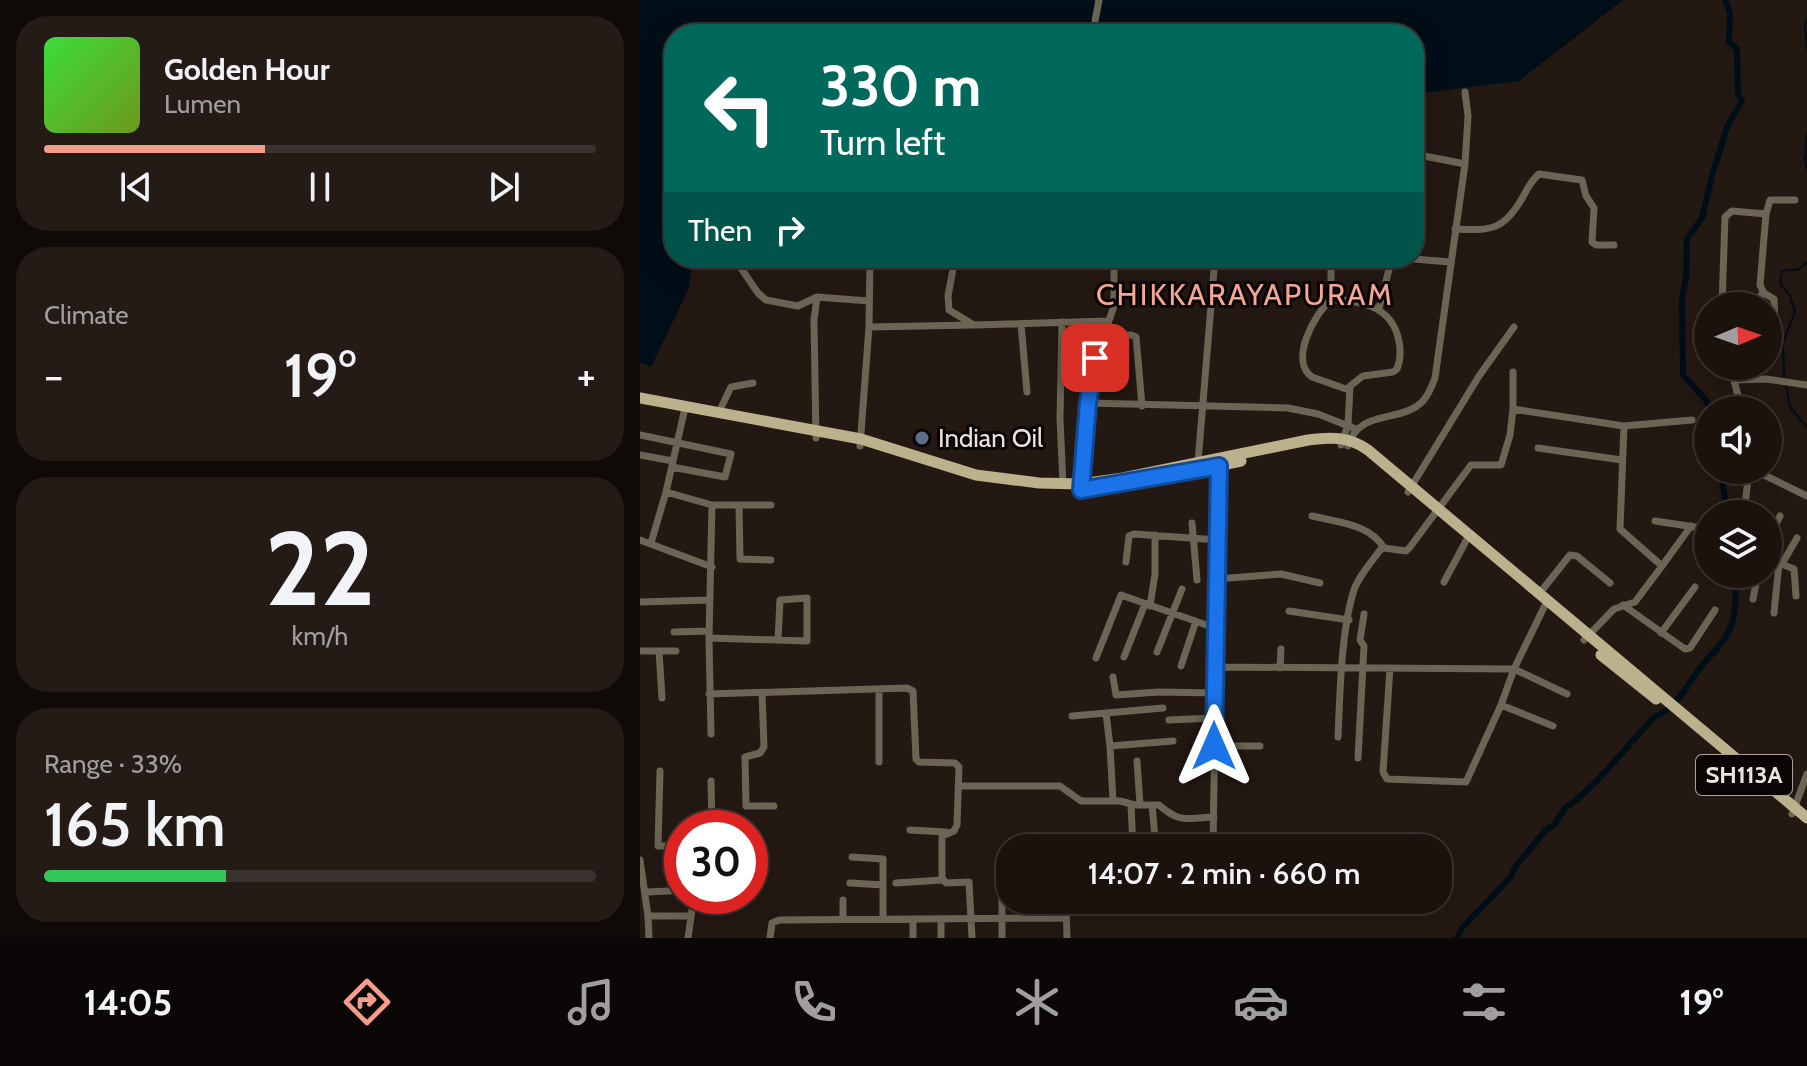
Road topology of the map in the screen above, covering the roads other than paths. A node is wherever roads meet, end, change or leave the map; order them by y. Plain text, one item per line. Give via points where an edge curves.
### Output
1 (1099, 0) edge
2 (1095, 24) edge
3 (1465, 92) dead end
4 (1424, 156) edge
5 (1465, 164) junction
6 (1795, 200) dead end
7 (1766, 214) junction
8 (1455, 229) junction
9 (1614, 245) dead end
10 (1424, 260) edge
11 (1450, 262) junction
12 (741, 268) edge
13 (870, 268) edge
14 (953, 268) edge
15 (1114, 268) edge
16 (1214, 268) edge
17 (1331, 268) edge
18 (1389, 268) edge
19 (1763, 291) edge
20 (1722, 292) edge
21 (817, 297) junction
22 (1331, 300) junction
23 (869, 301) junction
24 (1379, 308) junction
25 (1109, 321) junction
26 (1062, 322) junction
27 (1021, 324) junction
28 (974, 325) junction
29 (869, 327) junction
30 (1514, 327) dead end
31 (1104, 335) junction
32 (1513, 372) dead end
33 (1735, 380) joint
34 (753, 383) dead end
35 (1807, 385) edge
36 (1349, 390) junction
37 (1027, 392) dead end
38 (1739, 396) edge
39 (640, 398) edge
40 (1088, 403) junction
41 (1142, 406) junction
42 (1202, 407) junction
43 (685, 408) junction
44 (1513, 409) junction
45 (722, 415) junction
46 (1692, 420) dead end
47 (1624, 426) junction
48 (816, 434) junction
49 (640, 435) edge
50 (1348, 437) junction
51 (678, 442) junction
52 (861, 442) junction
53 (1538, 448) dead end
54 (640, 455) edge
55 (1622, 460) junction
56 (1198, 462) junction
57 (1219, 462) junction
58 (672, 464) junction
59 (1063, 484) junction
60 (1778, 484) edge
61 (1081, 487) junction
62 (1410, 490) junction
63 (666, 492) junction
64 (1807, 496) edge
65 (712, 505) junction
66 (739, 505) junction
67 (771, 505) dead end
68 (1436, 512) junction
69 (1312, 516) dead end
70 (1655, 521) dead end
71 (1192, 523) dead end
72 (1691, 526) junction
73 (1694, 527) edge
74 (1155, 535) junction
75 (1194, 538) junction
76 (1797, 538) dead end
77 (1218, 540) junction
78 (1466, 541) junction
79 (644, 543) edge
80 (1384, 548) junction
81 (771, 560) dead end
82 (1782, 561) edge
83 (1126, 562) dead end
84 (1782, 563) edge
85 (1662, 566) junction
86 (712, 567) junction
87 (1216, 579) junction
88 (1197, 580) dead end
89 (1444, 582) dead end
90 (1320, 583) dead end
91 (1610, 583) dead end
92 (1694, 588) edge
93 (1755, 588) edge
94 (1778, 588) edge
95 (1182, 589) dead end
96 (1796, 596) dead end
97 (1753, 599) dead end
98 (710, 600) junction
99 (1543, 601) junction
100 (640, 602) edge
101 (1147, 605) junction
102 (1623, 605) junction
103 (1715, 610) dead end
104 (1289, 611) dead end
105 (1173, 613) junction
106 (1774, 613) dead end
107 (1364, 614) dead end
108 (1349, 620) junction
109 (1196, 621) junction
110 (1215, 628) junction
111 (674, 632) dead end
112 (1661, 633) junction
113 (709, 635) junction
114 (1586, 637) junction
115 (778, 640) junction
116 (1281, 649) dead end
117 (640, 651) edge
118 (659, 651) junction
119 (676, 651) dead end
120 (1157, 652) dead end
121 (1124, 657) dead end
122 (1096, 658) dead end
123 (1181, 666) dead end
124 (1214, 667) junction
125 (1280, 668) junction
126 (1342, 668) junction
127 (1363, 668) junction
128 (1390, 668) junction
129 (1514, 669) junction
130 (1113, 677) dead end
131 (879, 689) junction
132 (762, 693) junction
133 (1215, 693) junction
134 (709, 694) junction
135 (1567, 694) dead end
136 (662, 698) dead end
137 (1501, 705) junction
138 (1163, 708) dead end
139 (1106, 713) junction
140 (1072, 716) dead end
141 (1214, 718) junction
142 (1169, 720) dead end
143 (1553, 726) dead end
144 (711, 734) dead end
145 (1338, 737) dead end
146 (1173, 741) dead end
147 (1110, 746) junction
148 (1214, 746) junction
149 (1260, 746) dead end
150 (1358, 758) dead end
151 (1137, 761) dead end
152 (879, 762) dead end
153 (660, 771) dead end
154 (1807, 774) edge
155 (711, 781) dead end
156 (958, 786) junction
157 (1113, 800) junction
158 (1136, 805) junction
159 (1152, 805) junction
160 (774, 806) dead end
161 (712, 810) edge
162 (1793, 811) junction
163 (1214, 817) junction
164 (1807, 818) edge
165 (1807, 827) edge
166 (910, 830) dead end
167 (946, 832) junction
168 (1134, 834) edge
169 (1155, 834) edge
170 (1213, 834) edge
171 (664, 846) edge
172 (852, 857) dead end
173 (640, 860) edge
174 (642, 876) edge
175 (942, 880) junction
176 (850, 883) dead end
177 (896, 883) dead end
178 (883, 885) junction
179 (664, 891) edge
180 (645, 892) junction
181 (843, 900) dead end
182 (645, 913) edge
183 (1002, 914) edge
184 (1066, 914) edge
185 (690, 916) joint
186 (883, 918) junction
187 (1066, 918) junction
188 (843, 919) junction
189 (913, 919) junction
190 (941, 919) junction
191 (971, 919) junction
192 (1002, 919) junction
193 (649, 938) edge
194 (688, 938) edge
195 (770, 938) edge
196 (913, 938) edge
197 (941, 938) edge
198 (972, 938) edge
199 (1002, 938) edge
200 (1067, 938) edge

1 - 2 street
3 - 5 street
4 - 5 street
5 - 8 street
6 - 7 street via 1770,200
7 - 19 street
7 - 20 street via 1732,211 1725,217
8 - 9 street via 1495,228 1539,174 1584,182 1594,208 1592,242
8 - 11 street
10 - 11 street
11 - 50 street via 1430,391 1414,407 1372,420
12 - 21 street via 766,300 798,306
13 - 23 street
14 - 28 street via 949,310
15 - 25 street
16 - 42 street
17 - 22 street
18 - 24 street
21 - 23 street
21 - 48 street
22 - 24 street
22 - 36 street via 1314,321 1302,364 1306,374
23 - 29 street
24 - 36 street via 1397,332 1399,363 1393,372 1357,378
25 - 26 street
25 - 31 street
26 - 27 street
26 - 59 street
27 - 28 street
27 - 37 street
28 - 29 street
29 - 52 street
30 - 62 street
31 - 40 street
31 - 41 street via 1136,337
32 - 44 street
33 - 35 street
33 - 38 street
34 - 45 street via 731,387
36 - 50 street
39 - 43 main road
40 - 41 street
40 - 61 street
41 - 42 street
42 - 50 street via 1288,408 1318,414
42 - 56 street
43 - 45 main road
43 - 51 street
44 - 47 street
44 - 68 street via 1501,465 1471,465
45 - 48 main road
46 - 47 street
47 - 55 street
48 - 52 main road
49 - 51 street
50 - 57 main road via 1308,440
50 - 62 main road, SH113A
51 - 58 street
51 - 58 street via 730,453 727,476
52 - 59 main road via 976,475
52 - 61 main road via 982,483 1019,489
53 - 55 street
54 - 58 street
55 - 85 street via 1620,529
56 - 57 main road
56 - 61 main road
57 - 61 main road
57 - 77 street
58 - 63 street
59 - 61 main road
60 - 64 street
62 - 68 main road, SH113A
63 - 65 street
63 - 79 street
65 - 66 street
65 - 86 street
66 - 67 street
66 - 81 street via 740,559
68 - 78 main road, SH113A
68 - 80 street via 1406,551
68 - 99 main road, SH113A
69 - 80 street via 1365,531
70 - 72 street
71 - 75 street
72 - 73 street
72 - 85 street
74 - 75 street
74 - 83 street via 1129,536
74 - 101 street via 1155,574
75 - 77 street
75 - 88 street
76 - 82 street
77 - 87 street
78 - 89 street
78 - 99 main road, SH113A
79 - 86 street
80 - 108 street via 1357,584
84 - 96 street via 1794,569
85 - 102 street via 1635,602
86 - 98 street
87 - 90 street via 1281,574
87 - 110 street
91 - 99 street via 1570,555
92 - 112 street
93 - 97 street
94 - 106 street
95 - 105 street
98 - 100 street
98 - 113 street
99 - 114 main road, SH113A
99 - 129 street
101 - 105 street
101 - 121 street
101 - 122 street via 1119,597
102 - 112 street
102 - 114 street
103 - 112 street via 1688,649
104 - 108 street
105 - 109 street
105 - 120 street
107 - 127 street
108 - 126 street
109 - 110 street
109 - 123 street
110 - 124 street
111 - 113 street
113 - 115 street
113 - 134 street
114 - 162 main road, SH113A
115 - 115 street via 807,641 807,598 780,600
116 - 125 street
117 - 118 street
118 - 119 street
118 - 136 street
124 - 125 street
124 - 133 street
125 - 126 street
126 - 127 street
126 - 145 street
127 - 128 street
127 - 150 street
128 - 129 street
128 - 137 street via 1383,772 1387,779 1466,782
129 - 135 street
129 - 137 street
130 - 133 street via 1116,695
131 - 132 street
131 - 152 street
131 - 156 street via 913,691 916,759 955,763
132 - 134 street
132 - 160 street via 764,747 745,757 746,806
133 - 141 street
134 - 144 street
137 - 143 street
138 - 139 street
139 - 140 street
139 - 147 street
141 - 142 street
141 - 148 street
146 - 147 street
147 - 157 street
148 - 149 street
148 - 163 street
151 - 158 street
153 - 171 street via 658,846
154 - 162 street
155 - 161 street
156 - 157 street via 1056,786 1081,801
156 - 167 street via 957,825
157 - 158 street
158 - 159 street
158 - 168 street
159 - 163 street via 1177,818
159 - 169 street
162 - 164 main road, SH113A
162 - 165 main road, SH113A
163 - 170 street
166 - 167 street
167 - 175 street via 941,838
172 - 178 street via 882,858
173 - 174 street
174 - 180 street
175 - 177 street
175 - 191 street via 969,882
176 - 178 street
178 - 186 street
179 - 180 street
180 - 182 street
181 - 188 street
182 - 185 street
182 - 193 street
183 - 192 street
184 - 187 street
185 - 194 street
186 - 188 street
186 - 189 street
187 - 192 street
187 - 200 street
188 - 195 street via 779,920 772,923
189 - 190 street
189 - 196 street
190 - 191 street
190 - 197 street
191 - 192 street
191 - 198 street
192 - 199 street

